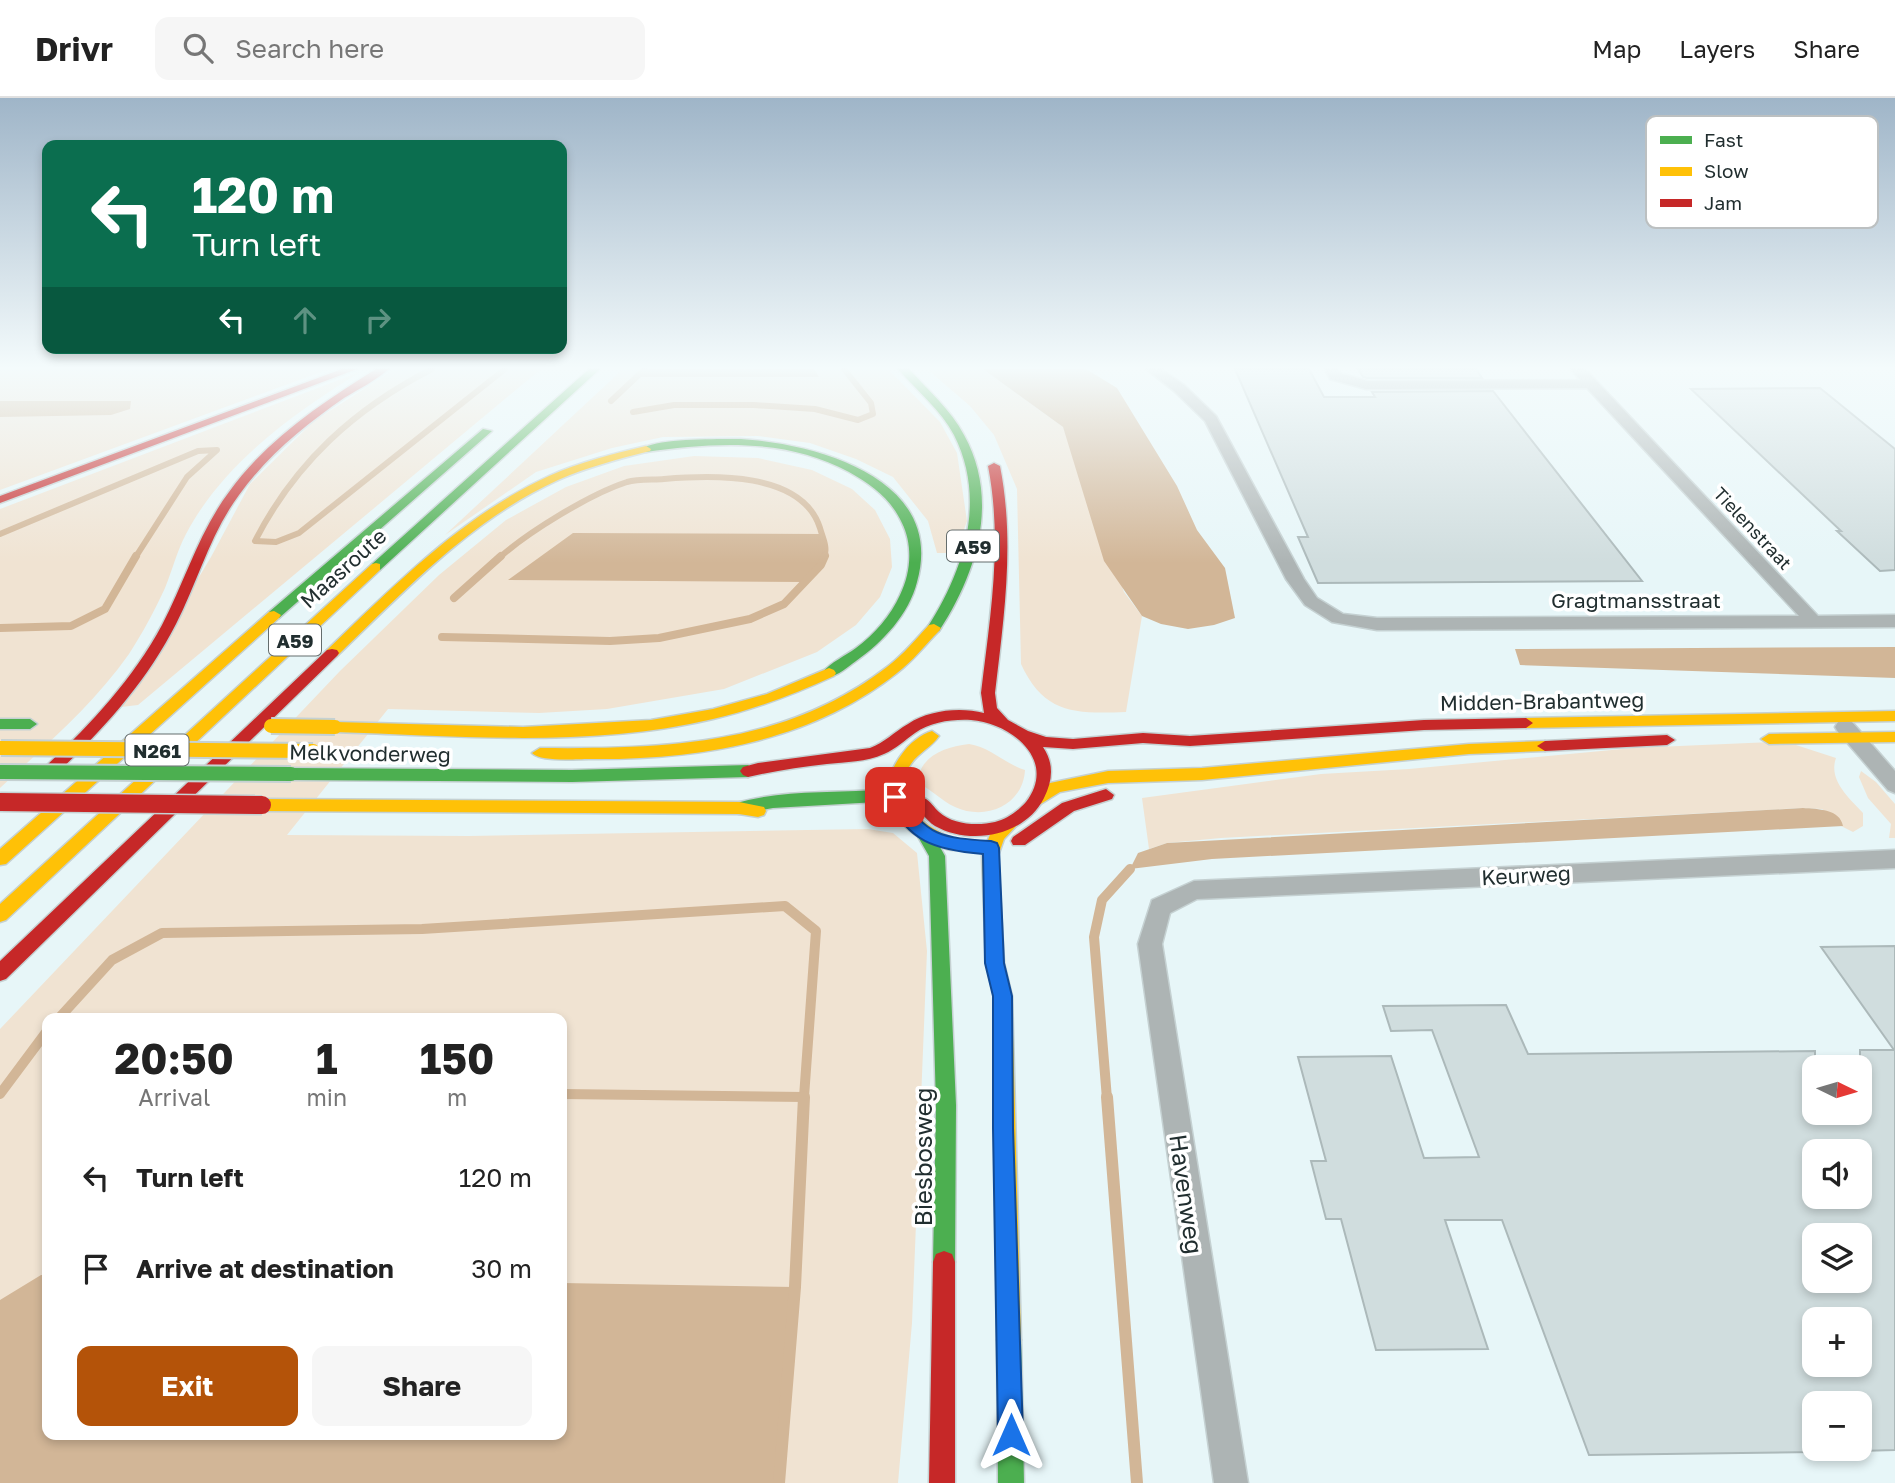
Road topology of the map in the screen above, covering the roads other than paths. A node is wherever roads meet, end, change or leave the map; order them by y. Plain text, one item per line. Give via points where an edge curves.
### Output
1 (178, 434) edge
2 (291, 434) edge
3 (484, 434) edge
4 (524, 434) edge
5 (958, 434) edge
6 (1219, 434) edge
7 (1638, 434) edge
8 (989, 454) dead end
9 (0, 500) edge
10 (1895, 621) edge
11 (1814, 622) junction
12 (1895, 716) edge
13 (1837, 717) junction
14 (1002, 722) junction
15 (0, 724) edge
16 (37, 724) dead end
17 (72, 725) dead end
18 (491, 730) joint
19 (1027, 736) junction
20 (1895, 737) edge
21 (1855, 738) junction
22 (1757, 739) dead end
23 (1687, 740) dead end
24 (1190, 741) junction
25 (0, 748) edge
26 (320, 751) dead end
27 (526, 753) dead end
28 (905, 757) junction
29 (1042, 757) junction
30 (0, 772) edge
31 (740, 773) junction
32 (1202, 774) junction
33 (1895, 785) edge
34 (895, 797) junction
35 (1039, 799) junction
36 (0, 802) edge
37 (739, 808) junction
38 (0, 814) edge
39 (904, 816) junction
40 (1010, 824) junction
41 (925, 835) junction
42 (991, 848) junction
43 (0, 859) edge
44 (1895, 859) edge
45 (105, 872) junction
46 (1160, 906) joint
47 (0, 915) edge
48 (1014, 965) dead end
49 (0, 973) edge
50 (0, 985) edge
51 (1003, 996) junction
52 (942, 1483) edge
53 (1011, 1483) edge
54 (1231, 1483) edge

1 - 9 main road
2 - 38 main road via 254,467 232,495 168,627 112,708 59,763
3 - 43 main road, Maasroute / A59
4 - 47 main road, Maasroute / A59
5 - 27 main road, A59 via 972,466 978,502 966,570 947,606 896,669 850,700 810,719 748,739 675,751
6 - 11 street, Gragtmansstraat via 1308,601 1326,616 1377,624
7 - 11 street, Tielenstraat
8 - 14 main road, A59 via 1000,481 1004,532 988,693 990,710
10 - 11 street, Gragtmansstraat
12 - 13 main road, Midden-Brabantweg
13 - 21 street
13 - 24 main road, Midden-Brabantweg via 1424,724
14 - 19 main road
14 - 31 main road, Melkvonderweg via 975,715 933,719 917,724 883,749
15 - 16 main road
17 - 18 main road, N261, bridge
18 - 45 main road, A59 via 667,722 735,708 806,684 847,662 891,624 907,601 918,568 914,530 895,501 867,477 824,457 772,445 714,442 661,446 567,470 504,502 447,545
19 - 24 main road, Midden-Brabantweg via 1073,744 1143,738
19 - 29 main road
20 - 21 main road
21 - 22 main road
21 - 33 street
23 - 32 main road, Midden-Brabantweg via 1469,749
24 - 29 main road, Midden-Brabantweg via 1149,749
25 - 26 main road, N261, bridge
28 - 29 main road via 932,736 966,730 989,733 1022,753
28 - 31 main road, Melkvonderweg via 888,768 873,770 775,777
28 - 34 main road via 895,778
29 - 35 main road via 1046,771
30 - 31 main road, Melkvonderweg, bridge
32 - 35 main road, Midden-Brabantweg via 1166,772 1083,781 1054,787
32 - 42 main road, Midden-Brabantweg via 1167,785 1085,798 1064,807 1016,846
34 - 37 main road via 773,802
34 - 39 main road
34 - 40 main road via 919,802 936,819 961,828 980,830
35 - 40 main road
36 - 37 main road, bridge
37 - 39 main road via 775,814 862,810
39 - 41 main road
40 - 42 main road
41 - 42 main road via 953,845
41 - 52 main road, Biesbosweg via 937,856 946,1105
42 - 51 main road via 995,963
44 - 46 street, Keurweg via 1194,890
45 - 49 main road, A59
45 - 50 main road, A59
46 - 54 street, Havenweg via 1150,944
48 - 51 main road
51 - 53 main road

